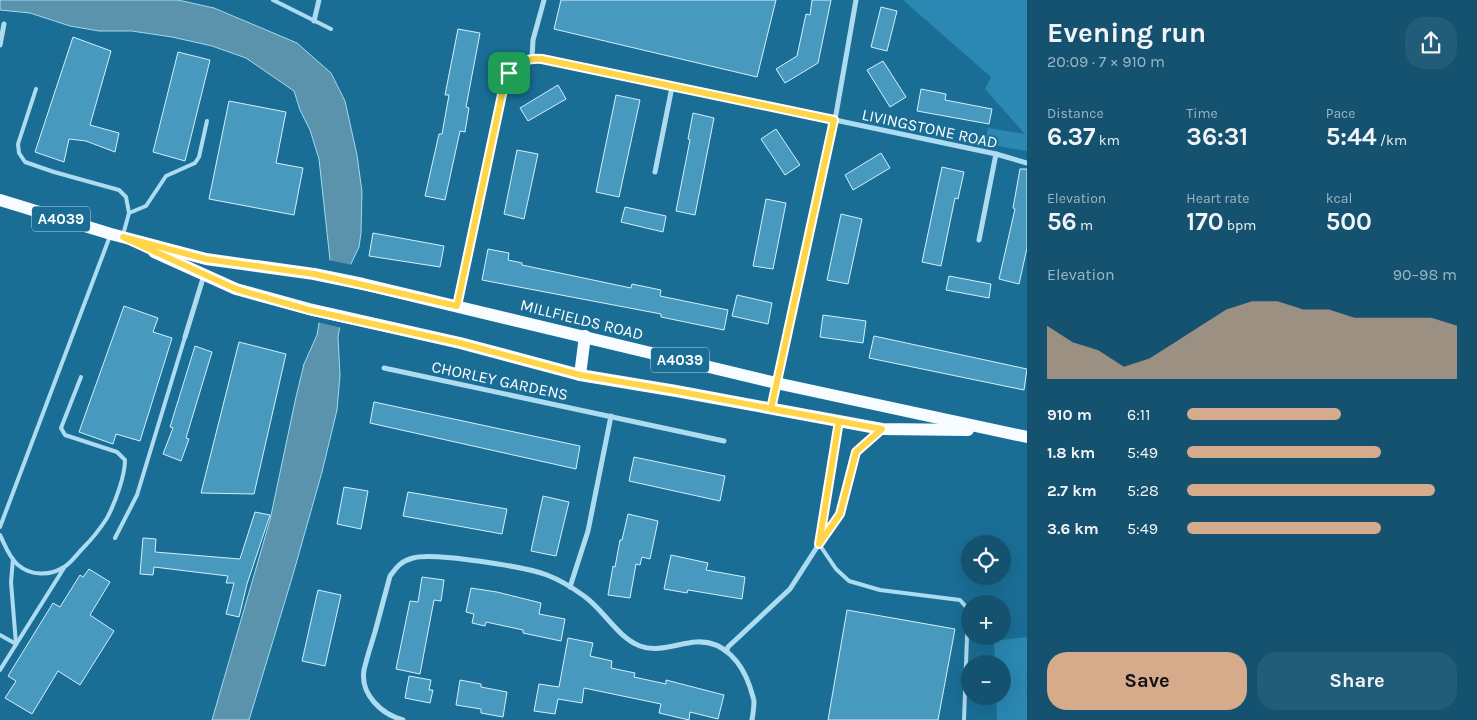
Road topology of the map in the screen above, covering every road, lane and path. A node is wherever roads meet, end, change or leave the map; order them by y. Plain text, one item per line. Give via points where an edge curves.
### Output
1 (273, 0) edge
2 (319, 0) edge
3 (544, 0) edge
4 (856, 0) edge
5 (314, 21) junction
6 (4, 24) dead end
7 (331, 29) dead end
8 (0, 45) edge
9 (532, 58) junction
10 (672, 87) junction
11 (36, 89) dead end
12 (834, 120) junction
13 (207, 121) dead end
14 (996, 154) junction
15 (1027, 163) edge
16 (655, 172) dead end
17 (0, 200) edge
18 (129, 213) junction
19 (117, 236) junction
20 (979, 240) dead end
21 (206, 259) junction
22 (205, 275) junction
23 (457, 306) junction
24 (585, 336) junction
25 (185, 337) joint
26 (384, 368) dead end
27 (580, 375) junction
28 (81, 377) dead end
29 (776, 383) junction
30 (771, 409) junction
31 (611, 416) junction
32 (839, 421) junction
33 (882, 429) junction
34 (997, 430) junction
35 (1027, 437) edge
36 (724, 441) dead end
37 (0, 527) edge
38 (0, 535) edge
39 (115, 538) dead end
40 (819, 544) junction
41 (13, 560) junction
42 (65, 567) junction
43 (570, 587) junction
44 (0, 635) edge
45 (16, 644) junction
46 (727, 650) junction
47 (0, 670) edge
48 (403, 720) edge
49 (752, 720) edge
50 (964, 720) edge

1 - 5 lane
2 - 5 street
3 - 9 street via 533,40
4 - 12 street
5 - 7 lane
6 - 8 street
9 - 10 street, LIVINGSTONE ROAD
9 - 23 street via 517,64 504,85
10 - 12 street, LIVINGSTONE ROAD
10 - 16 street
11 - 18 lane via 18,144 25,162 119,190 126,197
12 - 14 street, LIVINGSTONE ROAD
12 - 29 street
13 - 18 lane via 195,163 166,176 146,206
14 - 15 street, LIVINGSTONE ROAD
14 - 20 street
17 - 19 main road, A4039
18 - 19 lane
19 - 21 main road, A4039
19 - 22 main road, A4039
19 - 37 lane
21 - 22 main road
21 - 23 main road, MILLFIELDS ROAD / A4039 via 314,274
22 - 25 street
22 - 27 main road, MILLFIELDS ROAD / A4039 via 236,289 309,310 460,343
23 - 24 main road, MILLFIELDS ROAD / A4039
24 - 27 main road
24 - 29 main road, MILLFIELDS ROAD / A4039
25 - 39 lane via 137,495
26 - 31 street, CHORLEY GARDENS
27 - 30 main road, MILLFIELDS ROAD / A4039
28 - 42 lane via 62,432 117,452 125,464 107,518 97,534
29 - 30 street
29 - 34 main road, MILLFIELDS ROAD / A4039
30 - 32 main road, MILLFIELDS ROAD / A4039
31 - 36 street, CHORLEY GARDENS
31 - 43 street via 588,531
32 - 33 main road, MILLFIELDS ROAD / A4039
32 - 40 street
33 - 34 main road, MILLFIELDS ROAD / A4039
33 - 40 street via 856,452 840,514
34 - 35 main road, MILLFIELDS ROAD / A4039
38 - 41 lane
40 - 46 street via 790,589
40 - 50 lane via 836,569 850,581 880,590 960,600 968,609
41 - 42 lane via 28,572 41,574
41 - 45 lane via 11,582
42 - 45 lane
43 - 46 street via 586,597 626,637 641,646 667,648 706,642
43 - 48 street via 547,575 495,564 427,556 398,564 390,576 364,672 366,691 372,700 382,710
44 - 45 lane
45 - 47 lane
46 - 49 street via 744,671 749,684 754,700

